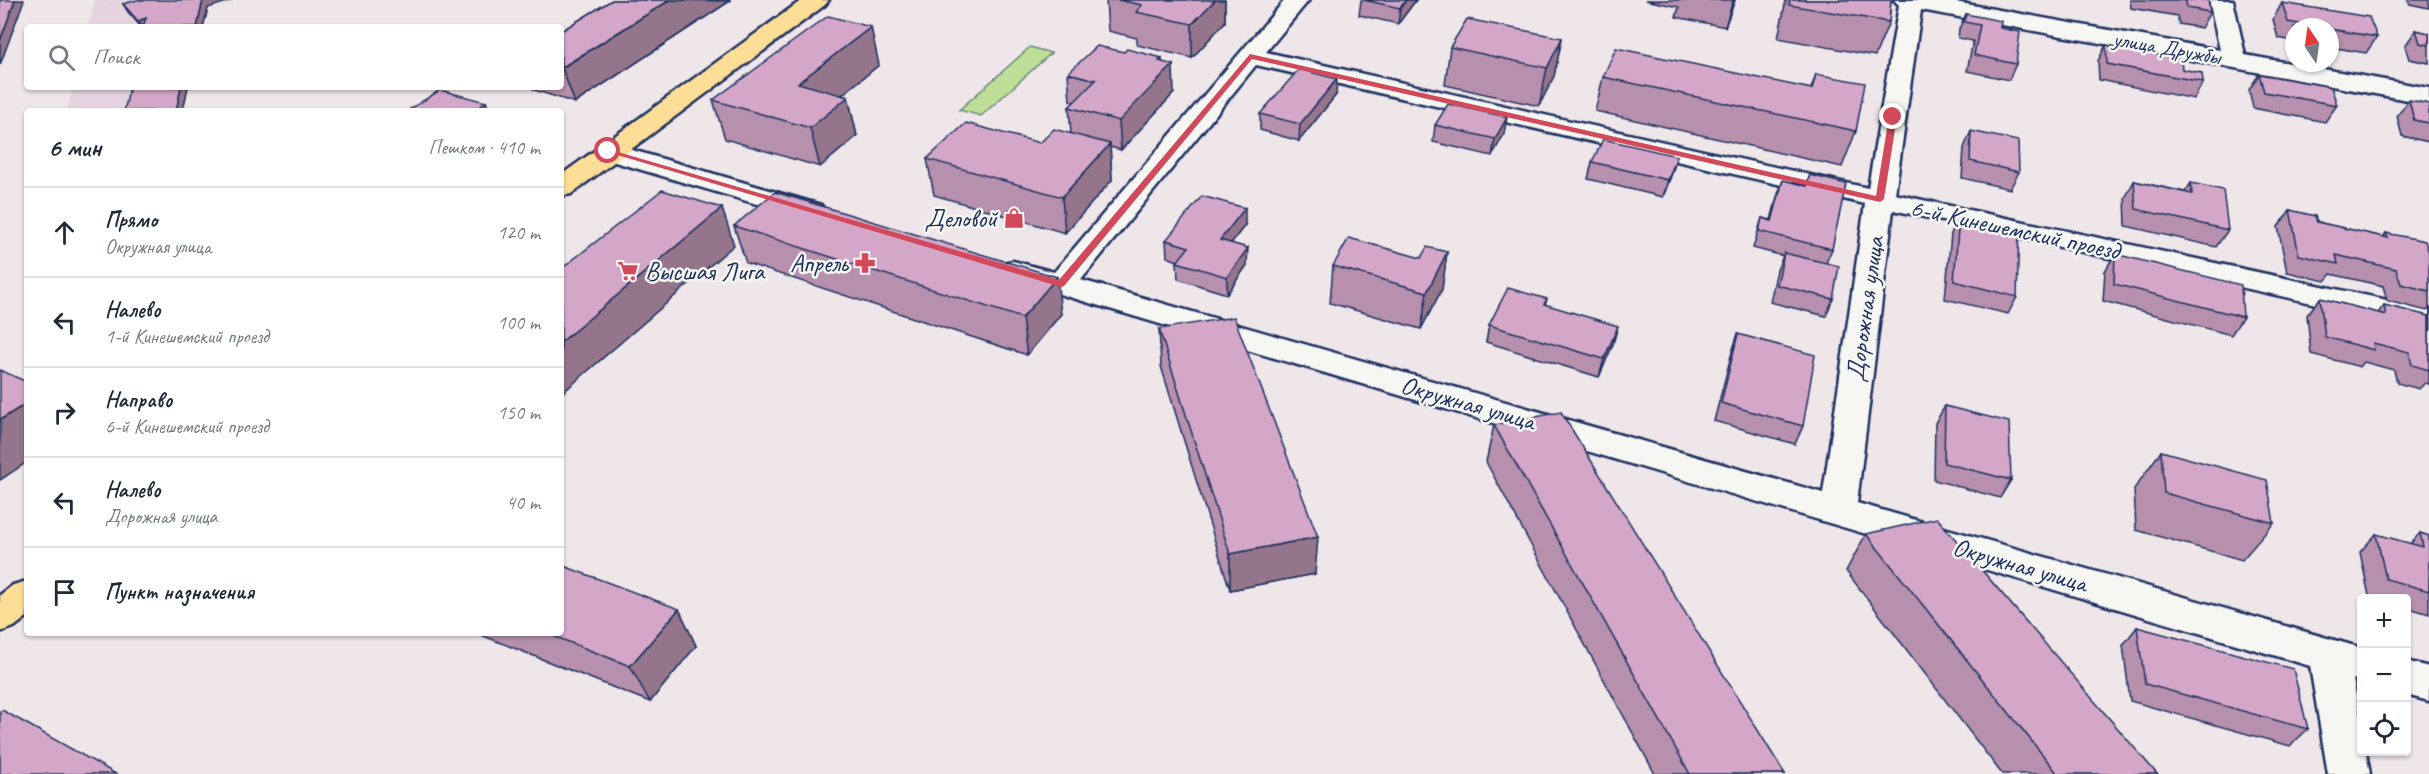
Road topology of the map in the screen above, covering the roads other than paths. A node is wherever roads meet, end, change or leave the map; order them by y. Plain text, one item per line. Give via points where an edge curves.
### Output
1 (817, 0) edge
2 (1297, 0) edge
3 (1909, 0) edge
4 (2221, 0) edge
5 (1250, 56) junction
6 (2234, 60) junction
7 (2429, 96) edge
8 (608, 151) junction
9 (564, 186) edge
10 (1880, 199) junction
11 (834, 218) edge
12 (993, 264) edge
13 (1061, 284) junction
14 (2429, 319) edge
15 (1838, 511) junction
16 (24, 598) edge
17 (0, 616) edge
18 (2344, 660) edge
19 (2411, 679) edge
20 (2429, 684) edge
21 (2349, 774) edge

1 - 8 main road
2 - 5 street
3 - 6 street, улица Дружбы
3 - 10 street, Дорожная улица
4 - 6 street
5 - 10 street, 6-й Кинешемский проезд
5 - 13 street
6 - 7 street, улица Дружбы
8 - 9 main road
8 - 11 street
10 - 14 street, 6-й Кинешемский проезд
10 - 15 street, Дорожная улица
12 - 13 street, Окружная улица
13 - 15 street, Окружная улица
15 - 18 street, Окружная улица
16 - 17 main road
18 - 21 street
19 - 20 street

